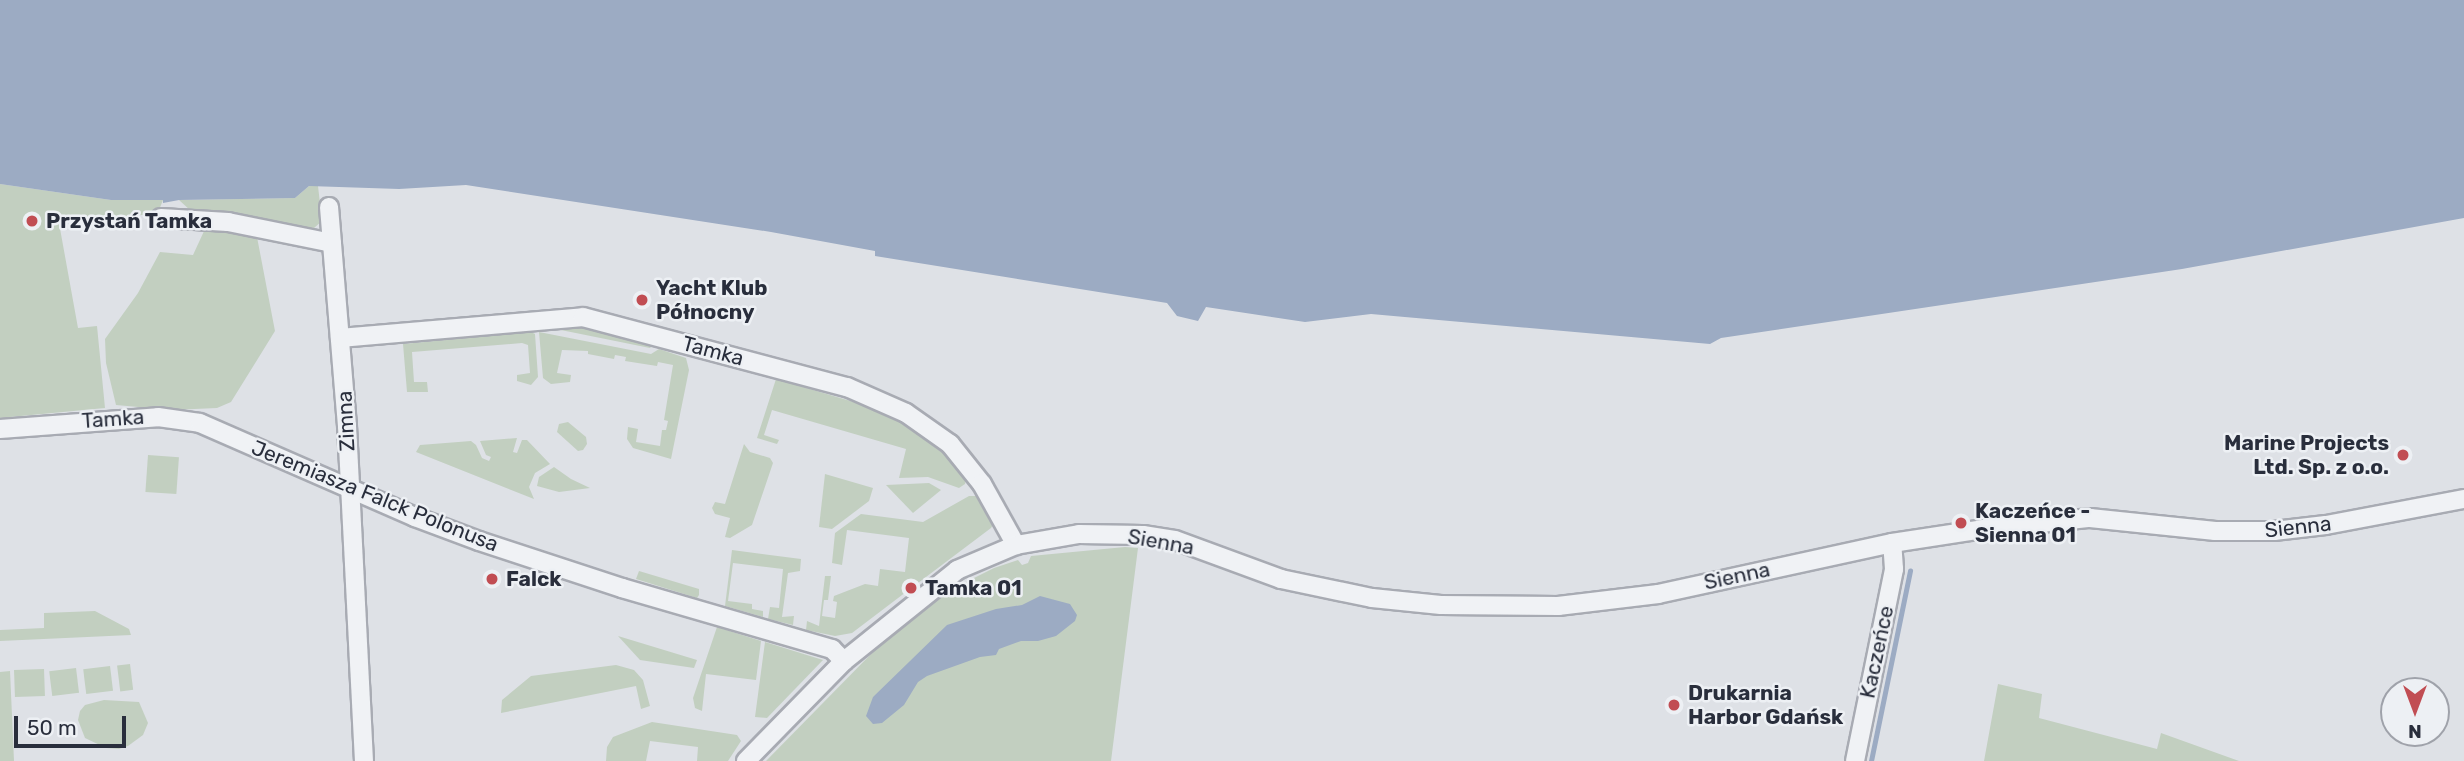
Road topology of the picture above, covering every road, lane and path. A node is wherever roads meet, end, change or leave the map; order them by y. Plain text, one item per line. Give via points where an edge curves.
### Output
1 (329, 207) dead end
2 (161, 218) dead end
3 (332, 243) junction
4 (340, 338) junction
5 (0, 429) edge
6 (223, 433) joint
7 (350, 488) junction
8 (2464, 499) edge
9 (1892, 543) junction
10 (1016, 545) junction
11 (844, 661) junction
12 (364, 761) edge
13 (746, 761) edge
14 (1855, 761) edge

1 - 3 street, Zimna
2 - 3 street via 228,222
3 - 4 street, Zimna
4 - 7 street, Zimna
4 - 10 street, Tamka via 583,317 847,387 906,413 950,444 982,484
5 - 6 street, Tamka via 158,416 200,423
6 - 7 street, Jeremiasza Falck Polonusa
7 - 11 street, Jeremiasza Falck Polonusa via 504,549 832,649
7 - 12 street, Zimna
8 - 9 street, Sienna via 2274,531 2216,531 2090,518
9 - 10 street, Sienna via 1616,601 1492,607 1337,592 1252,570 1175,540 1143,535 1079,534
9 - 14 street, Kaczeńce via 1894,569
10 - 11 street, Sienna via 957,570
11 - 13 street, Sienna

